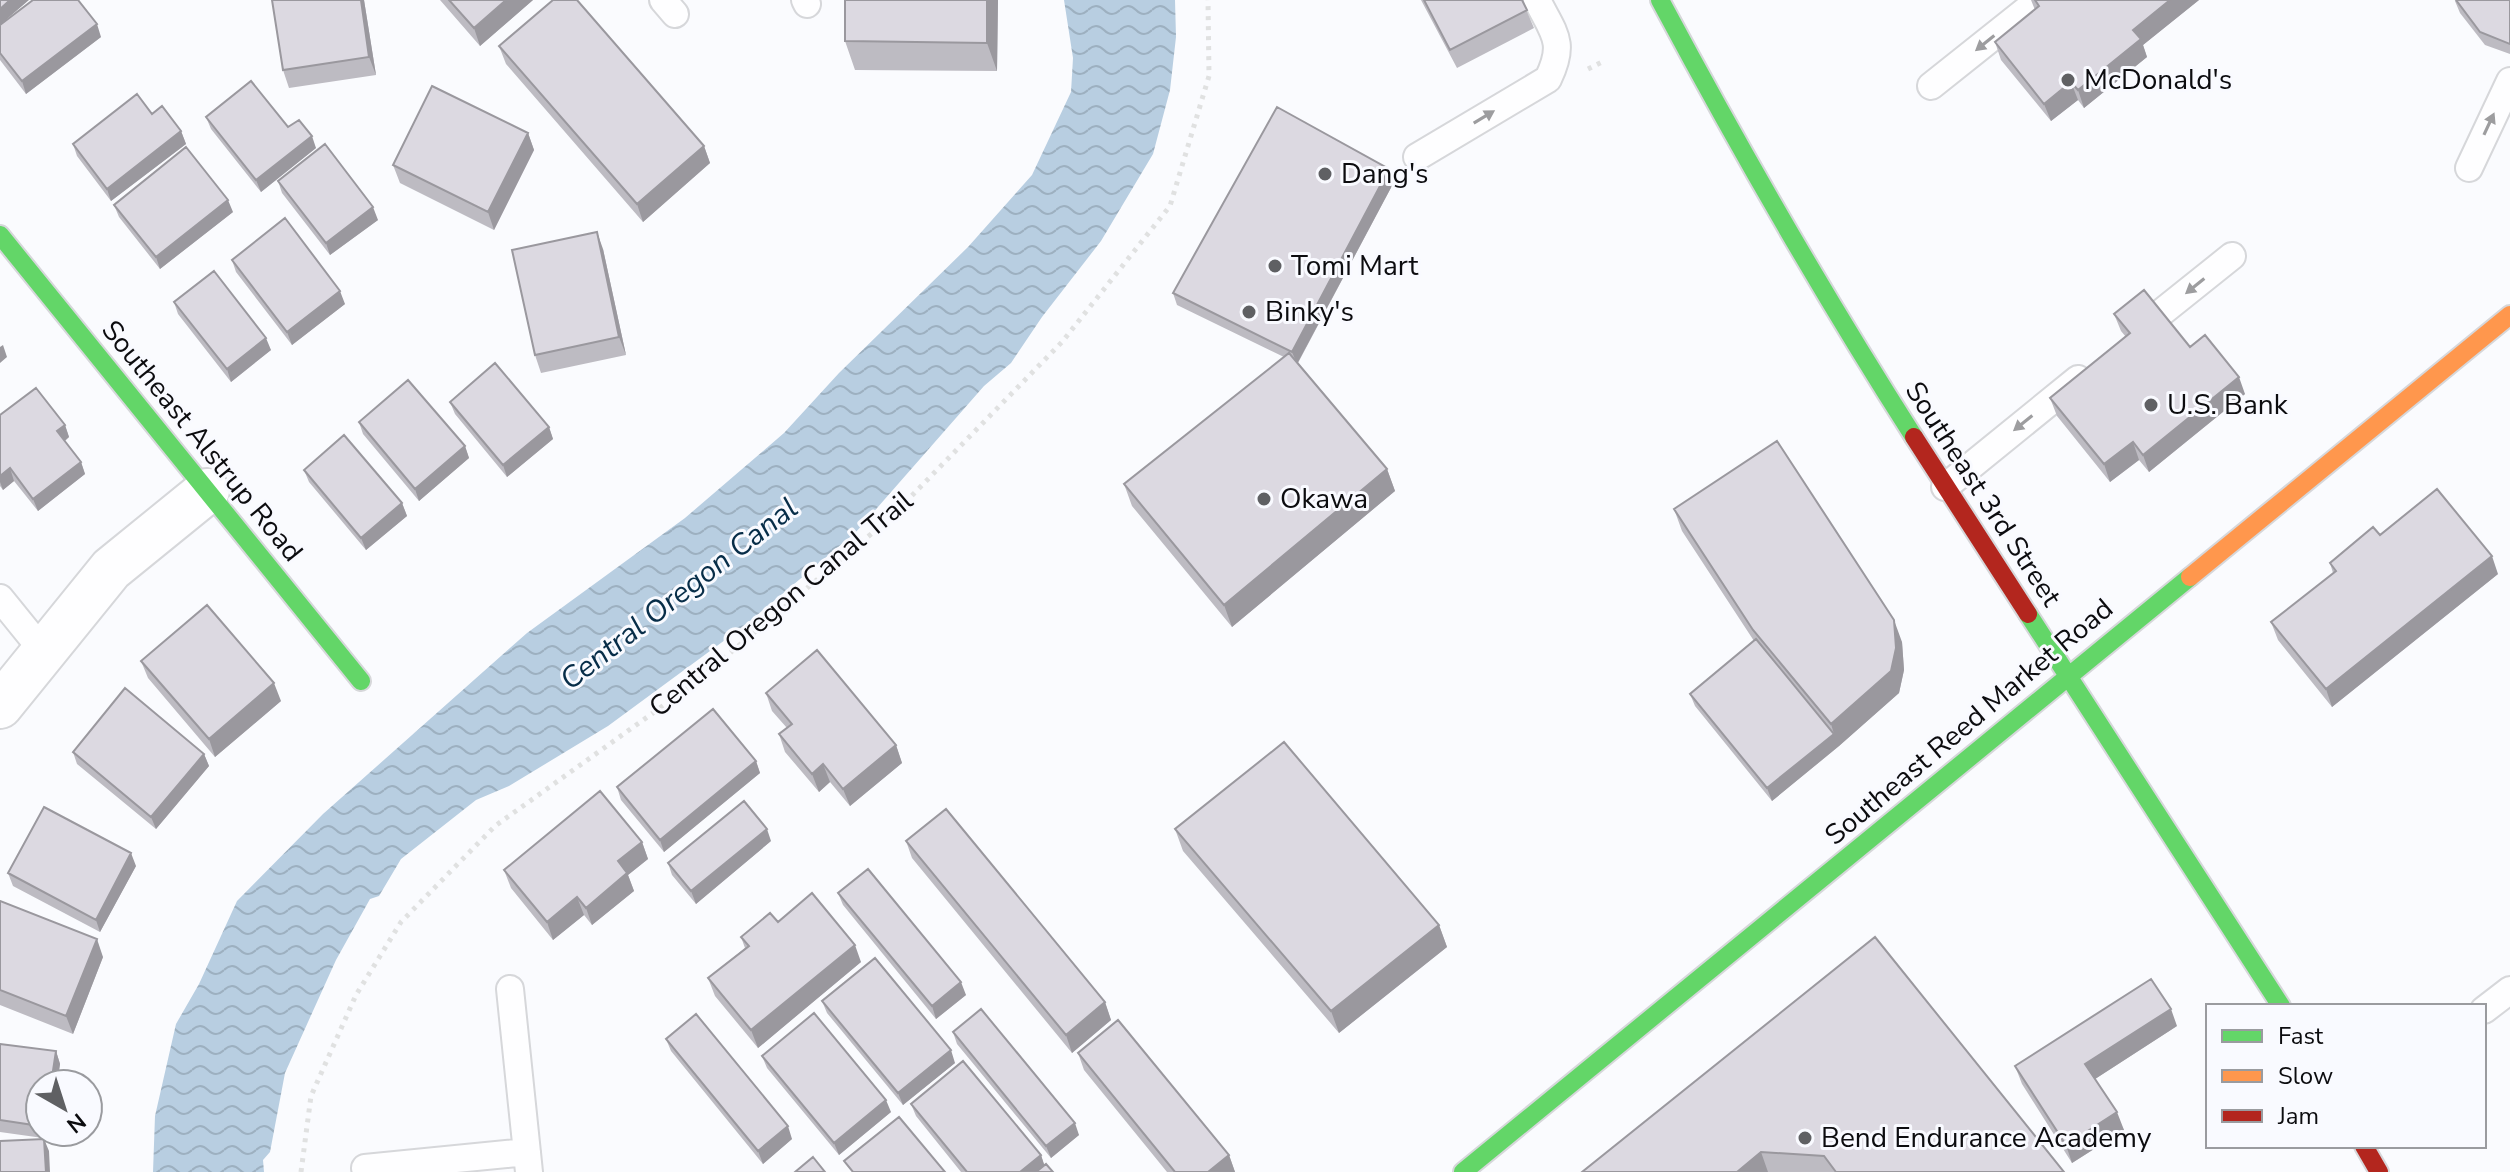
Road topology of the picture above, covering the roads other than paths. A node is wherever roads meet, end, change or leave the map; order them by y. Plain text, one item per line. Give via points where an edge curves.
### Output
1 (1537, 0) edge
2 (1660, 0) edge
3 (2039, 0) edge
4 (2510, 81) edge
5 (1931, 86) dead end
6 (1417, 157) dead end
7 (2469, 168) dead end
8 (0, 235) edge
9 (2232, 256) dead end
10 (2510, 315) edge
11 (2157, 316) edge
12 (2091, 369) edge
13 (1945, 487) junction
14 (207, 491) junction
15 (0, 598) edge
16 (43, 651) junction
17 (2067, 676) junction
18 (361, 681) dead end
19 (0, 706) edge
20 (510, 989) dead end
21 (2510, 990) edge
22 (2280, 1004) edge
23 (2486, 1008) edge
24 (2365, 1148) edge
25 (528, 1162) edge
26 (365, 1168) dead end
27 (1463, 1172) edge
28 (2379, 1172) edge

6 -> 1 lane via 1548,79 1558,43
2 - 13 main road, Southeast 3rd Street via 1875,376
3 -> 5 lane
7 -> 4 lane
8 - 14 main road, Southeast Alstrup Road
9 -> 11 lane
10 - 17 main road, Southeast Reed Market Road
12 -> 13 lane
13 - 17 main road, Southeast 3rd Street
14 - 16 street via 111,569
14 - 18 main road, Southeast Alstrup Road
15 - 16 lane
16 - 19 street
17 - 22 main road, Southeast 3rd Street
17 - 27 main road, Southeast Reed Market Road
20 - 25 lane
21 - 23 lane
24 - 28 main road
25 - 26 lane

